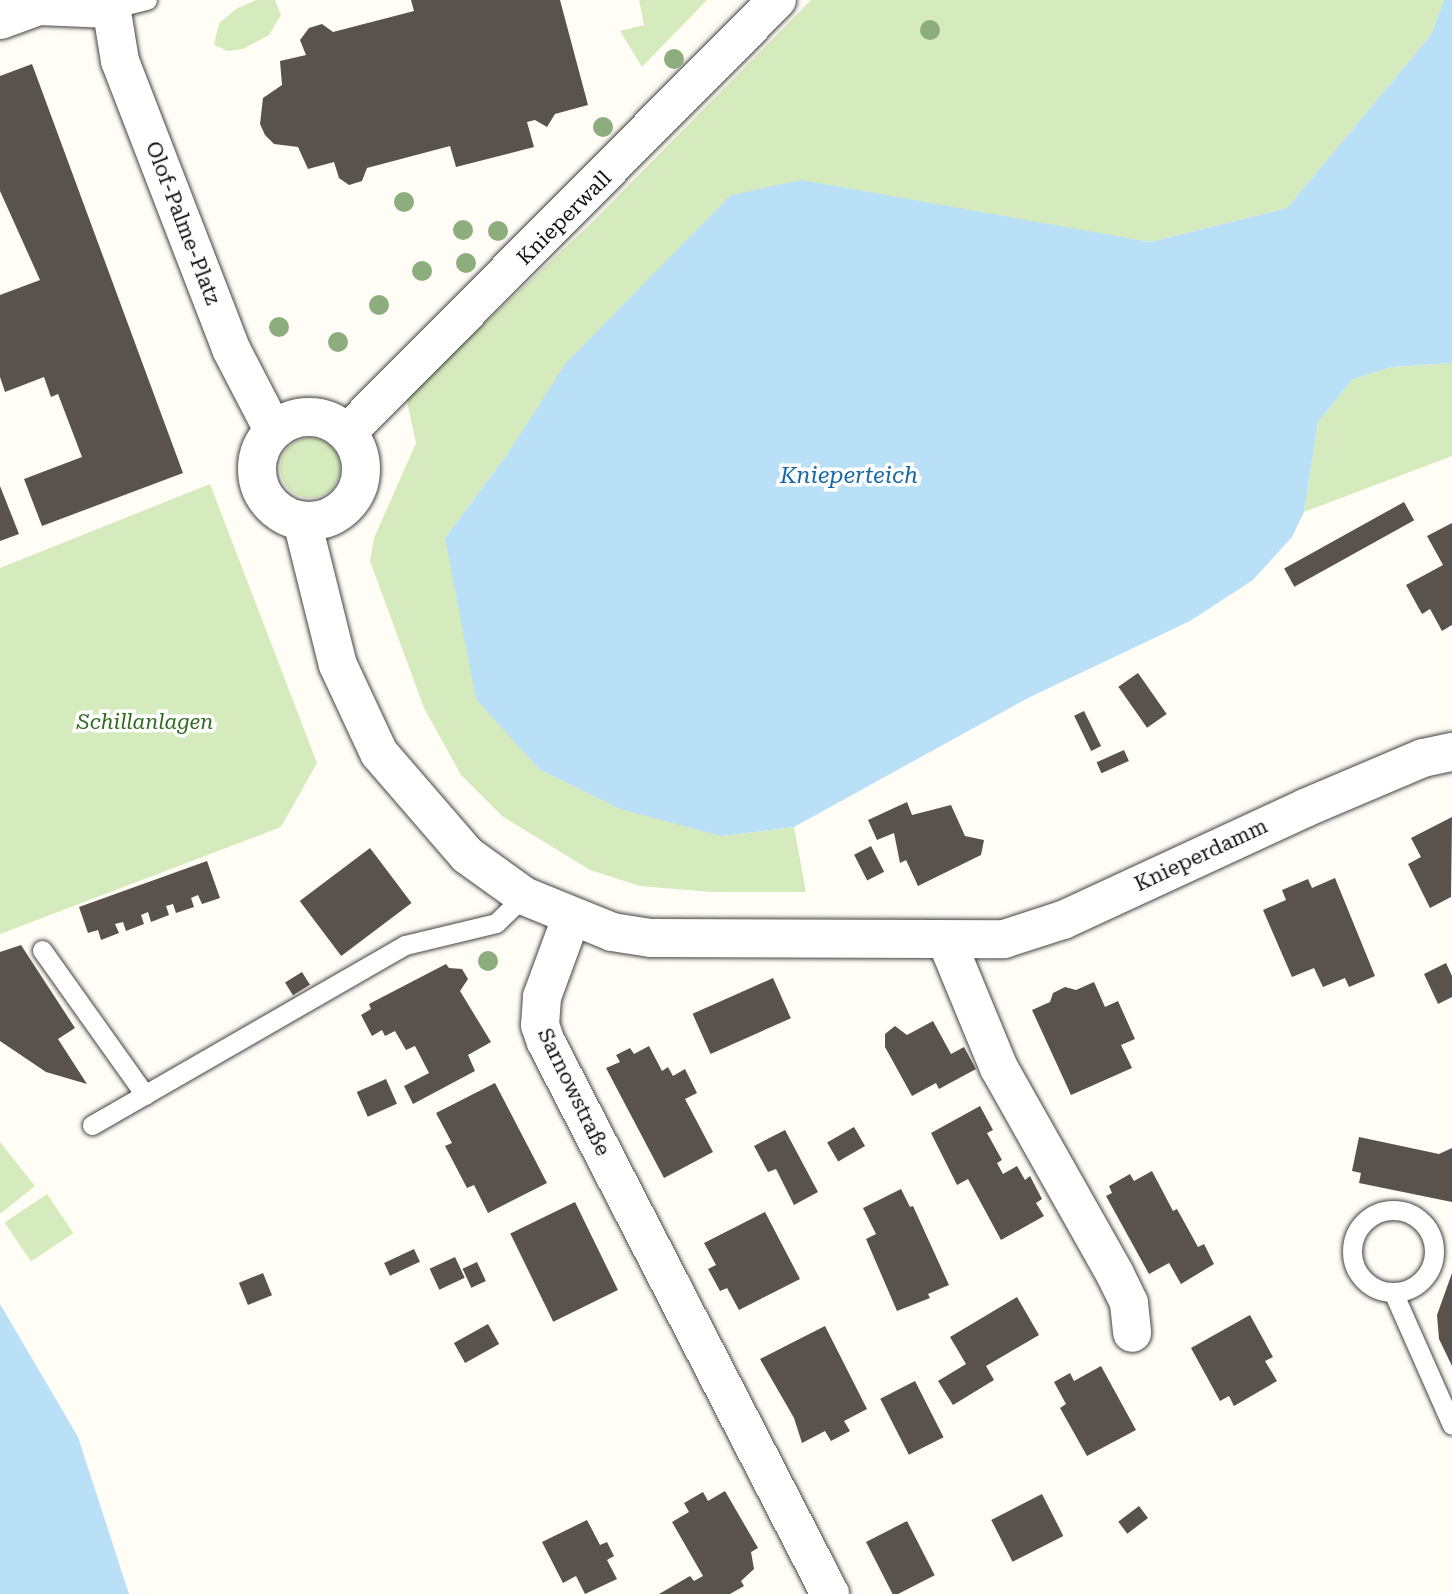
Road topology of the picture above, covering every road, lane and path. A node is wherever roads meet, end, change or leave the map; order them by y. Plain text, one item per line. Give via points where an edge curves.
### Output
1 (147, 0) edge
2 (777, 0) edge
3 (110, 4) edge
4 (0, 20) edge
5 (273, 430) junction
6 (347, 433) junction
7 (302, 521) junction
8 (1452, 752) edge
9 (524, 896) junction
10 (571, 918) junction
11 (947, 942) junction
12 (42, 950) dead end
13 (145, 1095) junction
14 (92, 1125) dead end
15 (1393, 1292) junction
16 (1132, 1333) dead end
17 (1452, 1425) edge
18 (830, 1594) edge

1 - 3 lane
2 - 6 street, Knieperwall
3 - 4 street via 39,6
3 - 5 street, Olof-Palme-Platz via 120,61 231,349
5 - 6 street via 303,417 319,417
5 - 7 street via 257,460 262,492 285,516
6 - 7 street via 361,462 356,493 333,516
7 - 9 street via 338,665 379,753 467,855
8 - 11 street, Knieperdamm via 1423,758 1315,803 1063,920 1004,939
9 - 10 street
9 - 13 lane via 496,923 405,945
10 - 11 street, Knieperdamm via 651,938
10 - 18 street, Sarnowstraße via 542,997 540,1025 546,1042
11 - 16 street via 999,1068 1129,1303
12 - 13 lane
13 - 14 lane
15 - 15 lane via 1418,1284 1433,1262 1434,1249 1425,1225 1415,1216 1389,1210 1376,1213 1357,1231 1352,1258 1367,1283
15 - 17 lane

